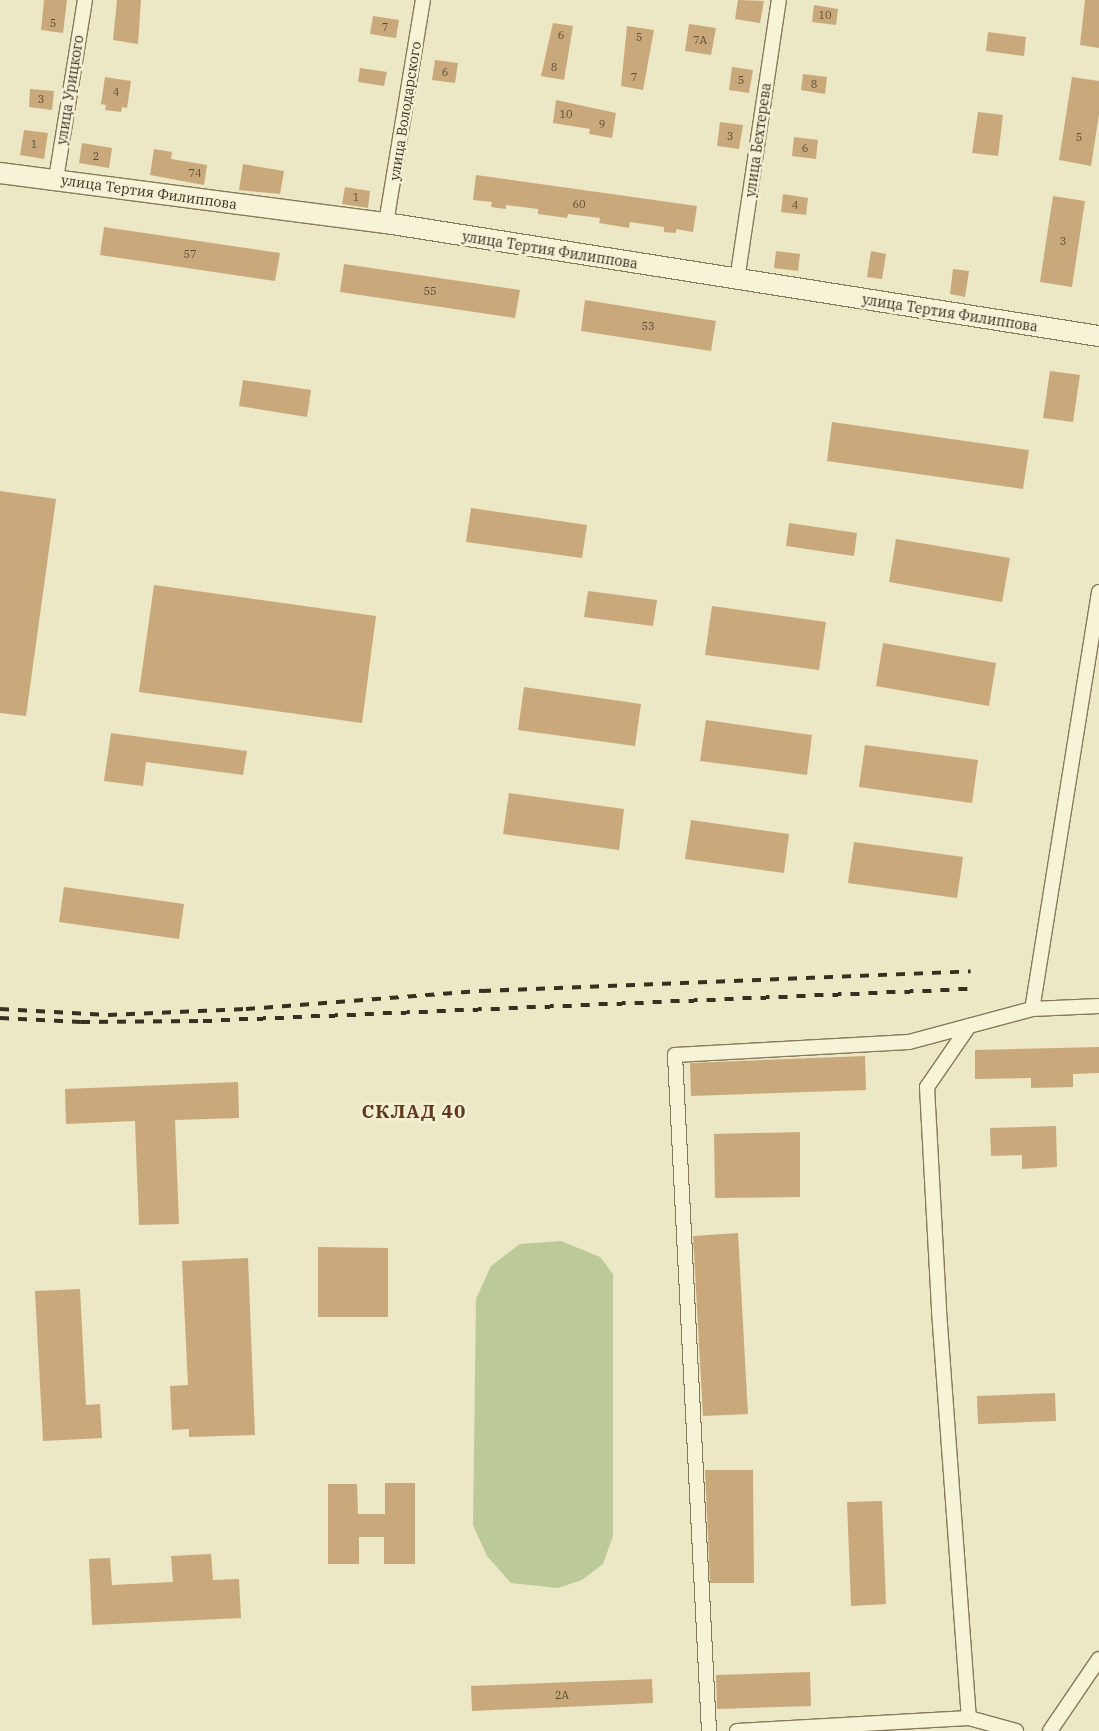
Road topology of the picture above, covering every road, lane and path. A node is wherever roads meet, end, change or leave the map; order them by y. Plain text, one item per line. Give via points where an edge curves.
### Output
1 (85, 0) edge
2 (423, 0) edge
3 (779, 0) edge
4 (0, 173) edge
5 (56, 179) junction
6 (386, 223) junction
7 (737, 280) junction
8 (1099, 336) edge
9 (1099, 592) edge
10 (1099, 1006) edge
11 (1032, 1009) junction
12 (969, 1026) junction
13 (1099, 1659) edge
14 (969, 1718) junction
15 (709, 1731) edge
16 (737, 1731) edge
17 (1016, 1731) edge
18 (1050, 1731) edge

1 - 5 street, улица Урицкого
2 - 6 street, улица Володарского
3 - 7 street, улица Бехтерева
4 - 5 street, улица Тертия Филиппова
5 - 6 street, улица Тертия Филиппова
6 - 7 street, улица Тертия Филиппова
7 - 8 street, улица Тертия Филиппова
9 - 11 street
10 - 11 street
11 - 12 street
12 - 14 street via 927,1087 939,1311
12 - 15 street via 909,1042 675,1055
13 - 18 street
14 - 16 street
14 - 17 street

